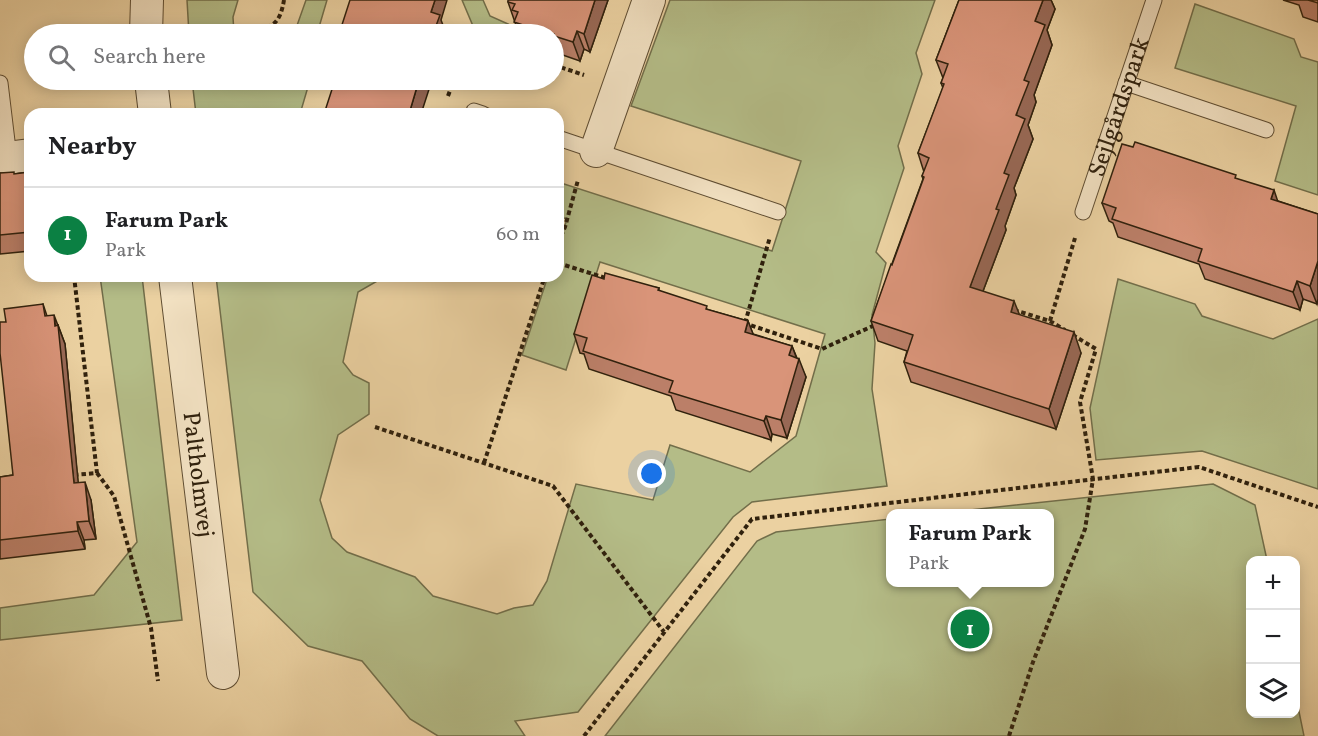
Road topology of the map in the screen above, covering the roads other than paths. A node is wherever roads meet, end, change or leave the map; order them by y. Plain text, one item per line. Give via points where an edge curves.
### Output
1 (147, 0) edge
2 (650, 0) edge
3 (1154, 0) edge
4 (146, 24) edge
5 (0, 83) edge
6 (1126, 83) junction
7 (152, 90) edge
8 (154, 108) edge
9 (1266, 129) dead end
10 (564, 140) edge
11 (592, 149) junction
12 (13, 157) edge
13 (778, 212) road end
14 (1083, 212) road end
15 (176, 282) edge
16 (223, 673) dead end

1 - 4 street
2 - 11 street
3 - 6 lane, Sejlgårdspark
5 - 12 lane
6 - 9 lane
6 - 14 lane, Sejlgårdspark
7 - 8 street
10 - 11 lane
11 - 13 lane
15 - 16 street, Paltholmvej

